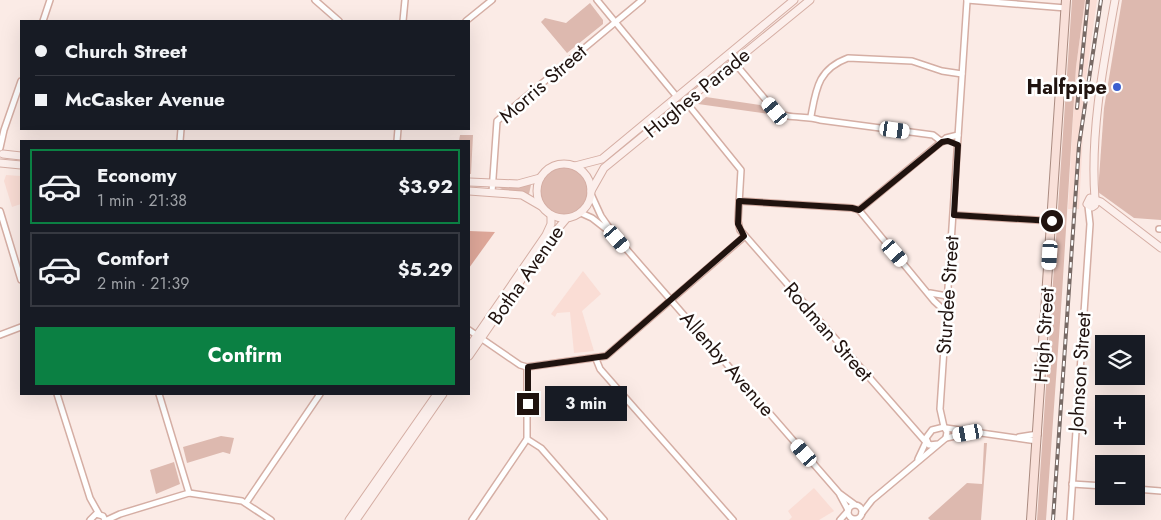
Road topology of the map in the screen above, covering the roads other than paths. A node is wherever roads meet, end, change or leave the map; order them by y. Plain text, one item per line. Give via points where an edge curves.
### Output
1 (50, 0) edge
2 (315, 0) edge
3 (405, 0) edge
4 (492, 0) edge
5 (597, 0) edge
6 (642, 0) edge
7 (794, 0) edge
8 (810, 0) edge
9 (967, 0) edge
10 (1115, 0) edge
11 (1066, 4) edge
12 (43, 20) edge
13 (338, 20) edge
14 (403, 20) edge
15 (467, 20) edge
16 (615, 22) junction
17 (728, 55) junction
18 (734, 62) junction
19 (962, 74) junction
20 (20, 84) edge
21 (677, 97) junction
22 (686, 102) junction
23 (811, 116) junction
24 (4, 130) junction
25 (0, 135) edge
26 (958, 135) junction
27 (942, 142) junction
28 (958, 145) junction
29 (1, 150) edge
30 (20, 156) edge
31 (0, 163) edge
32 (20, 165) edge
33 (575, 166) junction
34 (540, 178) junction
35 (470, 182) edge
36 (492, 183) junction
37 (470, 190) edge
38 (492, 192) junction
39 (591, 192) junction
40 (739, 201) junction
41 (1092, 203) junction
42 (541, 206) junction
43 (859, 210) junction
44 (0, 212) edge
45 (581, 213) junction
46 (551, 215) junction
47 (954, 215) junction
48 (601, 216) junction
49 (566, 219) junction
50 (595, 220) junction
51 (1052, 221) junction
52 (744, 235) junction
53 (615, 236) junction
54 (1147, 236) junction
55 (1161, 244) edge
56 (1161, 248) edge
57 (521, 276) junction
58 (20, 277) edge
59 (929, 293) junction
60 (947, 296) junction
61 (670, 299) junction
62 (946, 312) junction
63 (20, 328) edge
64 (470, 331) edge
65 (0, 335) edge
66 (479, 337) junction
67 (470, 346) edge
68 (470, 354) edge
69 (596, 359) junction
70 (528, 367) junction
71 (57, 395) edge
72 (159, 395) edge
73 (319, 395) edge
74 (436, 395) edge
75 (442, 395) edge
76 (940, 409) junction
77 (427, 412) junction
78 (912, 427) junction
79 (936, 427) junction
80 (945, 428) junction
81 (928, 432) junction
82 (968, 433) junction
83 (946, 438) junction
84 (1037, 438) junction
85 (527, 439) junction
86 (925, 442) junction
87 (938, 444) junction
88 (916, 462) junction
89 (381, 479) junction
90 (1072, 484) junction
91 (1095, 485) edge
92 (1145, 490) edge
93 (1161, 491) edge
94 (189, 493) junction
95 (839, 493) junction
96 (90, 498) junction
97 (872, 500) junction
98 (246, 502) junction
99 (857, 505) junction
100 (848, 511) junction
101 (862, 513) junction
102 (91, 518) edge
103 (103, 518) edge
104 (856, 519) edge
105 (271, 520) edge
106 (349, 520) edge
107 (356, 520) edge
108 (472, 520) edge
109 (604, 520) edge
110 (733, 520) edge
111 (841, 520) edge
112 (865, 520) edge
113 (1031, 520) edge
114 (1070, 520) edge

1 - 12 street
2 - 13 street
3 - 14 street
4 - 15 street
5 - 16 street
6 - 16 street, Morris Street
7 - 17 street, Hughes Parade
8 - 18 street, Hughes Parade
9 - 11 street
9 - 19 street, Sturdee Street
10 - 41 street, Johnson Street via 1097,111
11 - 51 main road, High Street
16 - 21 street
16 - 36 street, Morris Street via 497,121
17 - 18 street
17 - 21 street, Hughes Parade
18 - 22 street, Hughes Parade
18 - 23 street via 778,113
19 - 23 street via 912,61 848,58 838,62 818,82
19 - 26 street, Sturdee Street
20 - 24 street
21 - 22 street
21 - 33 street, Hughes Parade via 602,159
22 - 39 street, Hughes Parade via 604,168
22 - 40 street via 742,170
23 - 27 street via 820,120 933,135
24 - 25 street
24 - 29 street
26 - 27 street via 949,136
26 - 28 street, Sturdee Street
27 - 28 street
27 - 43 street
28 - 47 street, Sturdee Street
29 - 30 street
29 - 31 street
31 - 32 street
33 - 34 street via 556,166
33 - 39 street via 587,176
34 - 36 street via 522,184
34 - 42 street via 536,192
35 - 36 street
36 - 38 street, Morris Street
37 - 38 street
38 - 42 street via 522,195
39 - 45 street
39 - 48 street, Allenby Avenue
40 - 43 street
40 - 52 street via 738,224
41 - 54 street via 1111,211
41 - 90 street, Johnson Street
42 - 46 street
43 - 59 street
44 - 58 street
45 - 49 street
45 - 50 street, Allenby Avenue
46 - 49 street
46 - 57 street, Botha Avenue via 546,235
47 - 51 street
47 - 60 street, Sturdee Street
48 - 50 street
48 - 53 street, Allenby Avenue
49 - 57 street, Botha Avenue
50 - 53 street, Allenby Avenue
51 - 84 main road, High Street
52 - 61 street
52 - 78 street, Rodman Street
53 - 61 street, Allenby Avenue
54 - 55 street
54 - 56 street
57 - 66 street, Botha Avenue
59 - 60 street
59 - 62 street
60 - 62 street, Sturdee Street
61 - 69 street via 606,356
61 - 95 street, Allenby Avenue
62 - 76 street, Sturdee Street
63 - 65 street
64 - 66 street
66 - 67 street, Botha Avenue
66 - 68 street, Botha Avenue
66 - 70 street
69 - 70 street
69 - 110 street via 600,368
70 - 85 street
71 - 96 street
72 - 94 street
73 - 98 street
74 - 77 street
75 - 77 street
76 - 79 street, Sturdee Street
76 - 80 street, Sturdee Street
77 - 89 street
78 - 81 street
78 - 86 street, Rodman Street
79 - 80 street
79 - 81 street
80 - 82 street
80 - 83 street
81 - 86 street
82 - 83 street
82 - 84 street
83 - 87 street
84 - 113 main road, High Street
85 - 108 street
85 - 109 street via 541,448
86 - 87 street via 932,446
86 - 88 street
87 - 88 street
88 - 97 street
89 - 106 street
89 - 107 street
90 - 91 street
90 - 114 street, Johnson Street
92 - 93 street
94 - 98 street
94 - 103 street
95 - 99 street, Allenby Avenue
95 - 100 street, Allenby Avenue
96 - 102 street
96 - 103 street
97 - 99 street
97 - 101 street
98 - 105 street
99 - 100 street
99 - 101 street
100 - 104 street, Allenby Avenue
100 - 111 street
101 - 104 street
101 - 112 street
102 - 103 street
104 - 111 street

